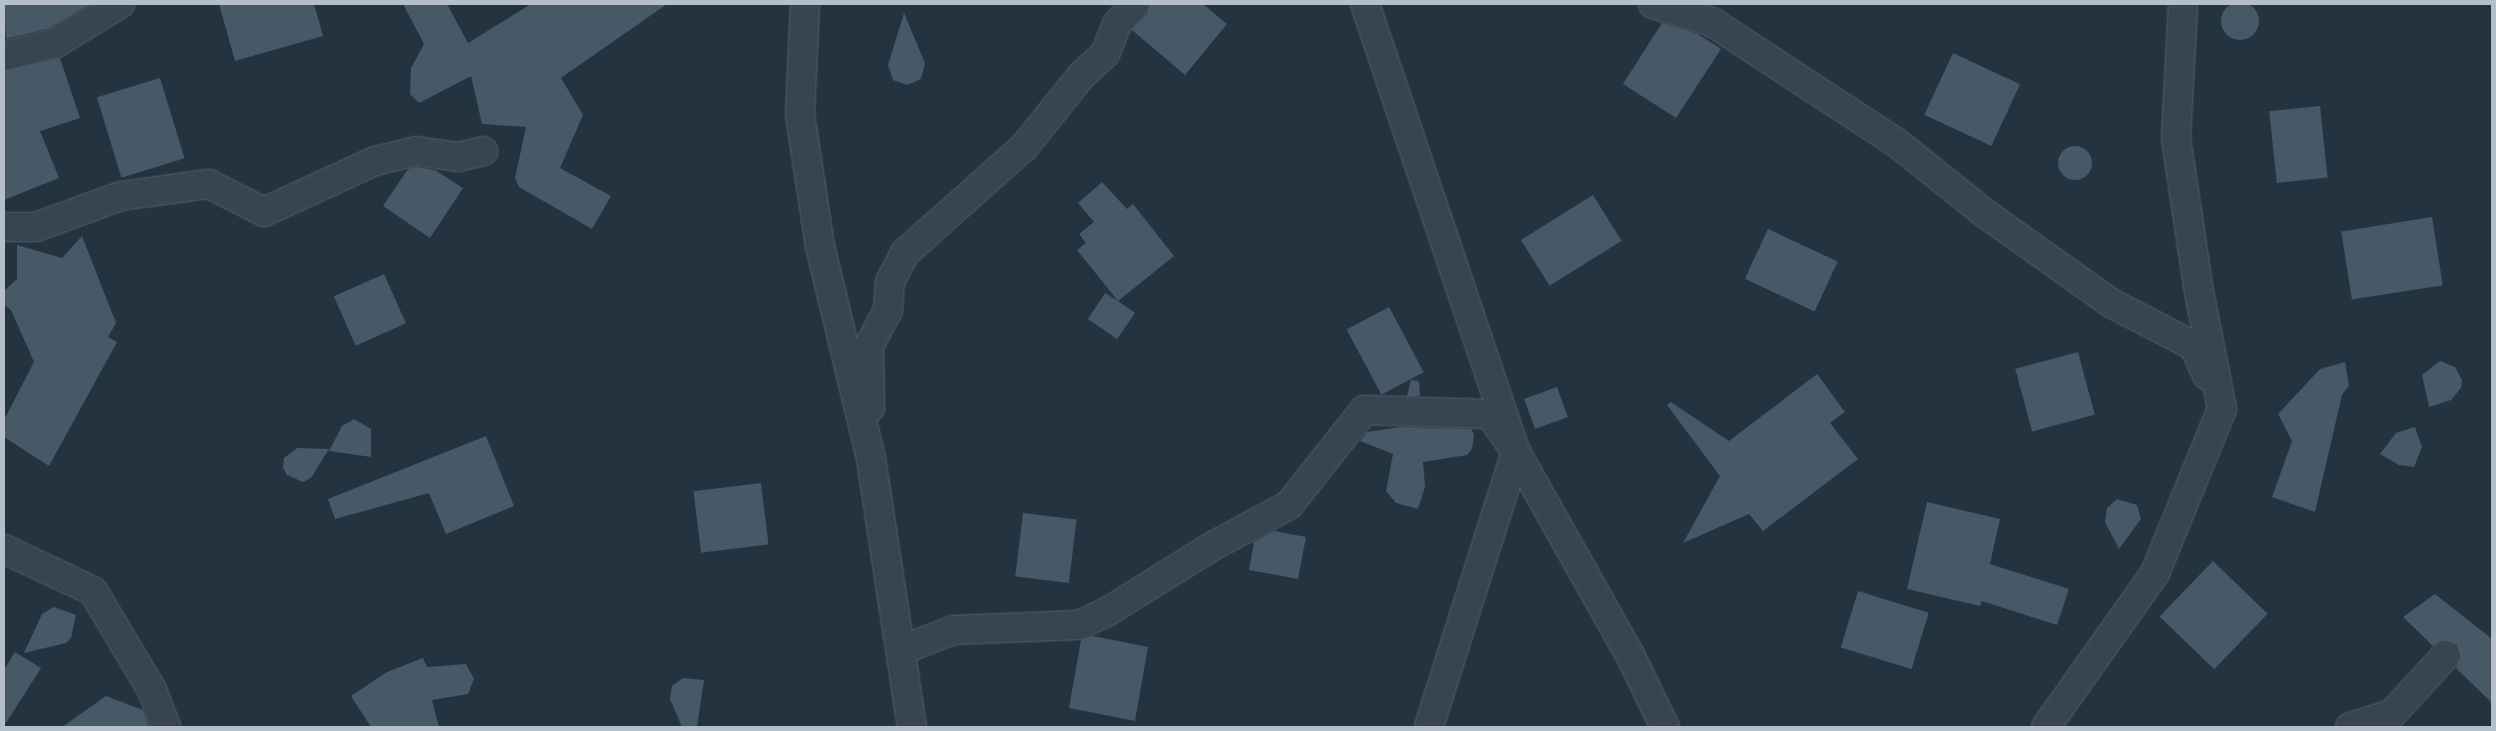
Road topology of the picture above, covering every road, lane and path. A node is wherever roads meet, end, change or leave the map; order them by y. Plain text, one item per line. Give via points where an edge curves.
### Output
1 (120, 4) edge
2 (805, 4) edge
3 (1135, 4) edge
4 (1365, 4) edge
5 (1653, 4) edge
6 (2183, 4) edge
7 (4, 56) edge
8 (483, 151) dead end
9 (4, 227) edge
10 (2222, 410) junction
11 (1516, 452) junction
12 (871, 459) junction
13 (4, 549) edge
14 (902, 650) junction
15 (2446, 655) dead end
16 (166, 727) edge
17 (912, 727) edge
18 (1429, 727) edge
19 (1665, 727) edge
20 (2046, 727) edge
21 (2350, 727) edge

1 - 7 street via 56,43
2 - 12 street via 800,114 820,246
3 - 12 street via 1117,24 1105,54 1081,76 1024,147 905,253 890,282 888,310 869,346
4 - 11 street
5 - 10 street via 1712,22 1897,143 1984,212 2111,303 2194,346
6 - 10 street via 2176,138 2199,292
8 - 9 street via 458,156 416,151 375,161 264,212 209,184 121,196 36,227
10 - 20 street via 2155,573
11 - 14 street via 1490,414 1364,410 1289,504 1210,547 1107,612 1079,625 953,630
11 - 18 street
11 - 19 street via 1630,655
12 - 14 street
13 - 16 street via 93,591 152,690
14 - 17 street
15 - 21 street via 2392,714

